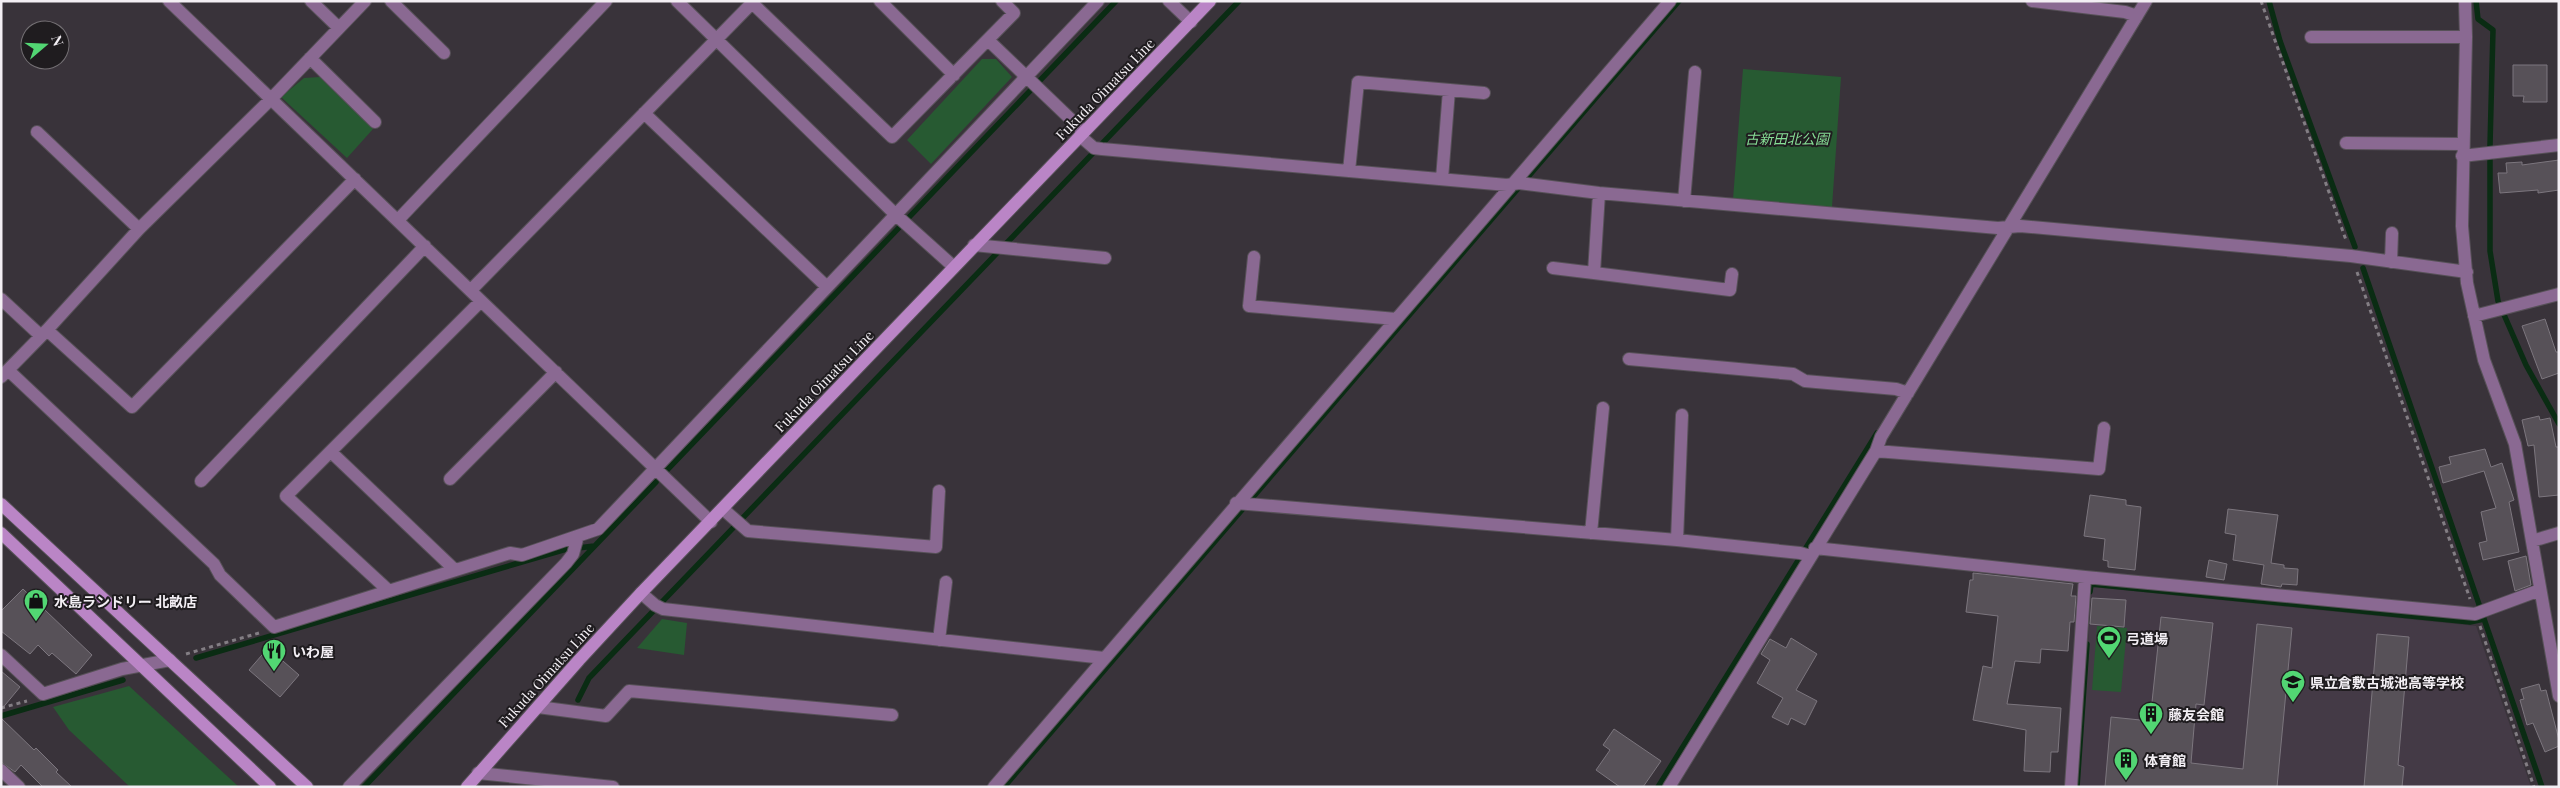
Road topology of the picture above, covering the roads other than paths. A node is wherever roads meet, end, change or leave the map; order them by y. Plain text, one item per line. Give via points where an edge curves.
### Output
1 (169, 1) edge
2 (311, 1) edge
3 (365, 1) edge
4 (391, 1) edge
5 (606, 1) edge
6 (677, 1) edge
7 (880, 1) edge
8 (1002, 1) edge
9 (1098, 1) edge
10 (1169, 1) edge
11 (1210, 1) edge
12 (1670, 1) edge
13 (2032, 1) edge
14 (2146, 1) edge
15 (2464, 1) edge
16 (751, 2) edge
17 (2132, 14) junction
18 (1190, 22) junction
19 (339, 28) junction
20 (2311, 37) dead end
21 (2466, 37) junction
22 (716, 39) junction
23 (988, 40) junction
24 (444, 53) dead end
25 (310, 58) junction
26 (1695, 72) dead end
27 (954, 75) junction
28 (1032, 83) junction
29 (1449, 90) junction
30 (1484, 93) dead end
31 (271, 99) junction
32 (644, 113) junction
33 (375, 122) dead end
34 (37, 132) dead end
35 (1082, 134) junction
36 (2346, 143) dead end
37 (2559, 145) edge
38 (2462, 150) junction
39 (1350, 171) junction
40 (355, 179) junction
41 (1442, 179) junction
42 (1519, 184) junction
43 (1599, 194) junction
44 (1684, 201) junction
45 (897, 216) junction
46 (398, 220) junction
47 (2005, 228) junction
48 (139, 229) junction
49 (2392, 233) dead end
50 (974, 245) junction
51 (425, 246) junction
52 (1254, 257) dead end
53 (1105, 258) dead end
54 (2391, 262) junction
55 (954, 267) junction
56 (1553, 268) dead end
57 (2466, 272) junction
58 (1594, 273) junction
59 (1732, 274) dead end
60 (827, 287) junction
61 (471, 290) junction
62 (2559, 294) edge
63 (1, 299) edge
64 (481, 300) junction
65 (2474, 316) junction
66 (1396, 319) junction
67 (44, 333) junction
68 (1629, 359) dead end
69 (556, 372) junction
70 (4, 373) edge
71 (1903, 392) junction
72 (1603, 408) dead end
73 (1682, 415) dead end
74 (2104, 428) dead end
75 (1876, 451) junction
76 (331, 452) junction
77 (656, 469) junction
78 (450, 479) dead end
79 (201, 481) dead end
80 (938, 492) dead end
81 (1, 504) edge
82 (1243, 504) junction
83 (723, 509) junction
84 (711, 522) junction
85 (1, 533) edge
86 (1591, 533) junction
87 (2559, 533) edge
88 (1677, 540) junction
89 (2532, 541) junction
90 (576, 544) junction
91 (1808, 553) junction
92 (455, 570) junction
93 (2085, 577) junction
94 (946, 582) dead end
95 (389, 590) junction
96 (2540, 590) junction
97 (641, 593) junction
98 (939, 640) junction
99 (1, 655) edge
100 (1104, 658) junction
101 (170, 660) junction
102 (142, 665) junction
103 (2559, 696) edge
104 (538, 707) junction
105 (892, 715) dead end
106 (1, 770) edge
107 (478, 774) junction
108 (19, 787) edge
109 (270, 787) edge
110 (307, 787) edge
111 (349, 787) edge
112 (466, 787) edge
113 (613, 787) edge
114 (994, 787) edge
115 (1669, 787) edge
116 (2071, 787) edge

1 - 31 street
2 - 19 street
3 - 19 street
4 - 24 street
5 - 46 street
6 - 22 street
7 - 27 street
8 - 23 street via 1014,13
9 - 28 street
10 - 18 street
11 - 18 main road, Fukuda Oimatsu Line
12 - 42 street
13 - 17 street
14 - 17 street
15 - 21 street
16 - 22 street
16 - 27 street via 892,138
17 - 47 street
18 - 35 main road, Fukuda Oimatsu Line
19 - 25 street
20 - 21 street
21 - 38 street
22 - 32 street
22 - 45 street
23 - 27 street
23 - 28 street
25 - 31 street
25 - 33 street
26 - 44 street
28 - 35 street
28 - 45 street
29 - 30 street
29 - 39 street via 1358,82
29 - 41 street
31 - 40 street
31 - 48 street
32 - 60 street
32 - 61 street
34 - 48 street
35 - 39 street via 1098,148
35 - 50 main road, Fukuda Oimatsu Line
36 - 38 street
37 - 38 street via 2490,154
38 - 57 street
39 - 41 street
40 - 46 street
40 - 67 street via 132,407
41 - 42 street
42 - 43 street
42 - 66 street
43 - 44 street
43 - 58 street
44 - 47 street
45 - 55 street
45 - 60 street
46 - 51 street
47 - 54 street via 2020,226
47 - 71 street
48 - 67 street
49 - 54 street
50 - 53 street
50 - 55 main road, Fukuda Oimatsu Line
51 - 61 street
51 - 79 street
52 - 66 street via 1250,306
54 - 57 street
55 - 83 main road, Fukuda Oimatsu Line
56 - 58 street
57 - 65 street
58 - 59 street via 1730,290
60 - 77 street
61 - 64 street
62 - 65 street
63 - 67 street
64 - 69 street
64 - 76 street
65 - 89 street via 2484,360 2515,444
66 - 82 street
67 - 70 street
68 - 71 street via 1793,374 1804,381
69 - 77 street
69 - 78 street
70 - 95 street via 214,564 220,575 274,627
71 - 75 street
72 - 86 street
73 - 88 street
74 - 75 street via 2099,469
75 - 91 street
76 - 92 street
76 - 95 street via 286,496
77 - 84 street
77 - 90 street via 598,529
80 - 83 street via 936,547 748,531
81 - 101 main road
82 - 86 street
82 - 100 street
83 - 84 main road, Fukuda Oimatsu Line
84 - 97 main road, Fukuda Oimatsu Line
85 - 102 main road
86 - 88 street
87 - 89 street
88 - 91 street
89 - 96 street
90 - 92 street via 522,555 510,553
90 - 111 street
91 - 93 street
91 - 115 street
92 - 95 street
93 - 96 street via 2480,615
93 - 116 street
94 - 98 street
96 - 103 street
97 - 98 street via 659,607
97 - 104 main road, Fukuda Oimatsu Line
98 - 100 street
99 - 102 street via 43,694
100 - 114 street
101 - 102 street
101 - 110 main road
102 - 109 main road
104 - 105 street via 606,716 629,691
104 - 107 main road, Fukuda Oimatsu Line
106 - 108 street
107 - 112 main road, Fukuda Oimatsu Line
107 - 113 street

